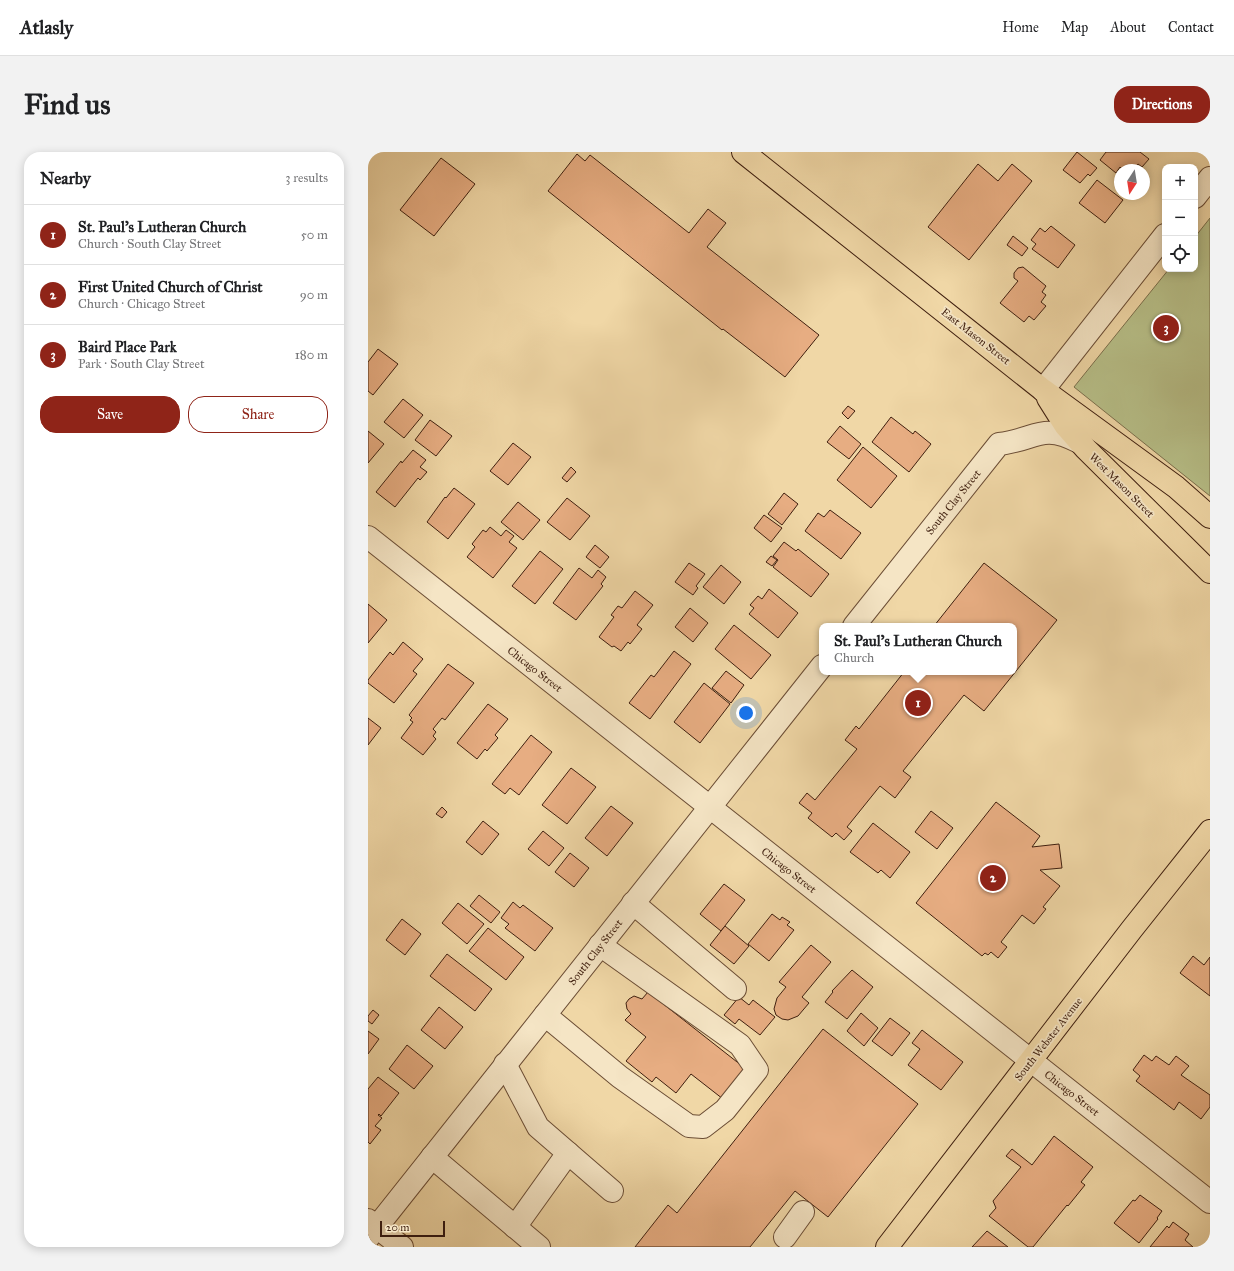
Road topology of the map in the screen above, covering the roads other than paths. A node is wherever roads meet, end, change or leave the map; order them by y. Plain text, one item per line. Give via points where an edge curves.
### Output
1 (743, 152) edge
2 (1210, 178) edge
3 (1198, 193) edge
4 (1164, 236) edge
5 (1044, 390) junction
6 (1080, 442) junction
7 (1210, 517) edge
8 (368, 537) edge
9 (1210, 572) edge
10 (856, 623) edge
11 (819, 670) edge
12 (709, 807) junction
13 (1210, 831) edge
14 (633, 904) junction
15 (600, 945) junction
16 (735, 989) dead end
17 (545, 1015) junction
18 (1031, 1061) junction
19 (505, 1064) junction
20 (568, 1154) junction
21 (432, 1157) junction
22 (612, 1191) dead end
23 (1210, 1202) edge
24 (803, 1212) dead end
25 (515, 1227) junction
26 (371, 1228) edge
27 (786, 1244) edge
28 (402, 1247) edge
29 (539, 1247) edge
30 (887, 1247) edge

1 - 5 main road, East Mason Street
2 - 3 street
4 - 5 street
5 - 6 main road, West Mason Street via 1061,420
5 - 7 main road, East Mason Street via 1176,487
6 - 9 main road, West Mason Street
6 - 10 street, South Clay Street via 1062,434 1044,432 999,444
8 - 12 street, Chicago Street
11 - 12 street, South Clay Street
12 - 14 street, South Clay Street
12 - 18 street, Chicago Street
13 - 18 main road, South Webster Avenue
14 - 15 street, South Clay Street
14 - 16 street
15 - 17 street, South Clay Street
15 - 17 street via 740,1045 757,1070 725,1110 703,1127 689,1126 620,1077
17 - 19 street, South Clay Street
18 - 23 street, Chicago Street
18 - 30 main road, South Webster Avenue
19 - 20 street via 538,1128
19 - 21 street, South Clay Street
20 - 22 street
20 - 25 street
21 - 25 street
21 - 26 street, South Clay Street
24 - 27 street
25 - 29 street
26 - 28 street

